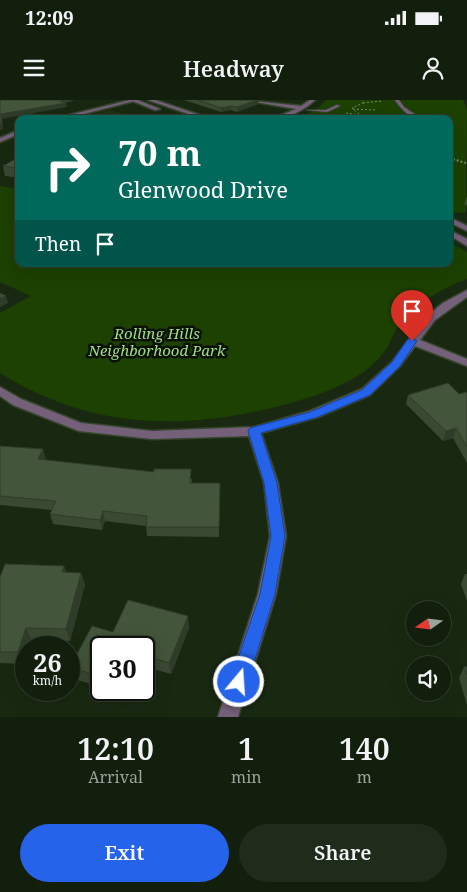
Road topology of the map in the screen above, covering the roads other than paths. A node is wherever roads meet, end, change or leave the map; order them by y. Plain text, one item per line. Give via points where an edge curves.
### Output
1 (134, 100) edge
2 (150, 100) edge
3 (246, 100) edge
4 (313, 100) edge
5 (396, 100) edge
6 (338, 106) dead end
7 (302, 108) junction
8 (309, 110) junction
9 (72, 115) edge
10 (178, 115) edge
11 (197, 115) edge
12 (285, 115) edge
13 (316, 115) dead end
14 (413, 115) edge
15 (15, 134) edge
16 (0, 140) edge
17 (453, 221) edge
18 (467, 229) edge
19 (453, 234) edge
20 (467, 243) edge
21 (467, 293) edge
22 (412, 341) junction
23 (467, 363) edge
24 (0, 392) edge
25 (254, 431) junction
26 (228, 717) edge

1 - 9 street
1 - 10 street
2 - 11 street
3 - 7 street
4 - 7 street
5 - 14 lane
6 - 8 lane via 327,111
7 - 8 lane
7 - 12 street
8 - 13 lane
15 - 16 street
17 - 18 street
19 - 20 street
21 - 22 street via 446,304
22 - 23 street
22 - 25 street via 396,364 366,392 314,414
24 - 25 street via 79,427 152,435
25 - 26 street via 271,483 278,536 267,594

